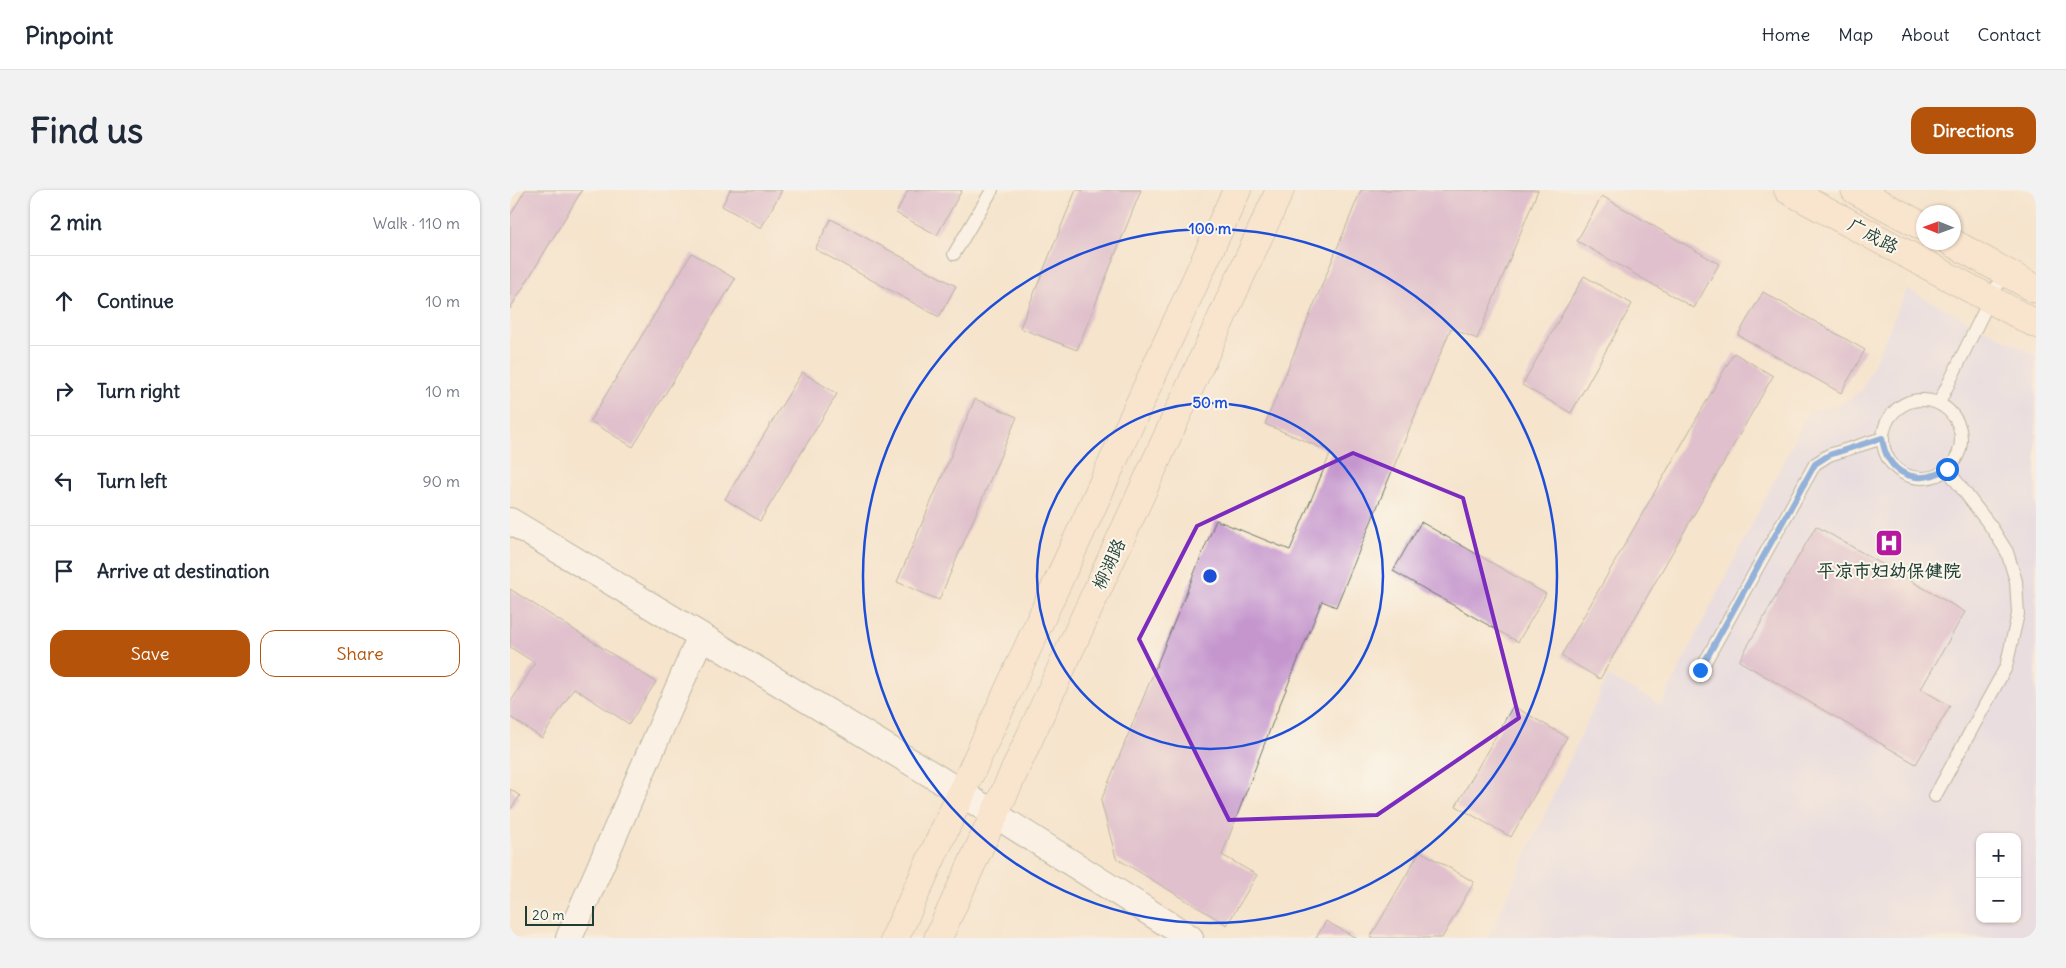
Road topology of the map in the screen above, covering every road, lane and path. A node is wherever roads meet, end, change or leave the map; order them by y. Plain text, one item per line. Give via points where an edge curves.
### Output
1 (992, 190) edge
2 (1237, 190) edge
3 (1280, 190) edge
4 (1788, 190) edge
5 (1856, 190) edge
6 (1916, 223) edge
7 (1961, 247) edge
8 (954, 254) dead end
9 (2006, 272) junction
10 (2036, 289) edge
11 (1990, 299) junction
12 (2036, 324) edge
13 (1938, 403) junction
14 (1882, 438) junction
15 (1947, 469) junction
16 (510, 521) edge
17 (701, 636) junction
18 (1700, 670) dead end
19 (961, 793) junction
20 (1935, 796) dead end
21 (994, 814) junction
22 (569, 938) edge
23 (895, 938) edge
24 (938, 938) edge
25 (1190, 938) edge

1 - 8 lane
2 - 19 main road
3 - 21 main road, 柳湖路
4 - 11 main road, 广成路
5 - 6 main road, 广成路
7 - 9 main road
9 - 10 main road
9 - 11 lane
11 - 12 main road, 广成路
11 - 13 lane
13 - 14 lane via 1917,400 1896,408 1884,427
13 - 15 lane via 1955,418 1960,434 1959,450
14 - 15 lane via 1888,459 1905,474 1926,478
14 - 18 lane via 1829,455 1815,464
15 - 20 lane via 2007,552 2016,581 2018,614 2006,667
16 - 17 street
17 - 19 street
17 - 22 street
19 - 21 street
19 - 23 main road
21 - 24 main road, 柳湖路
21 - 25 street

